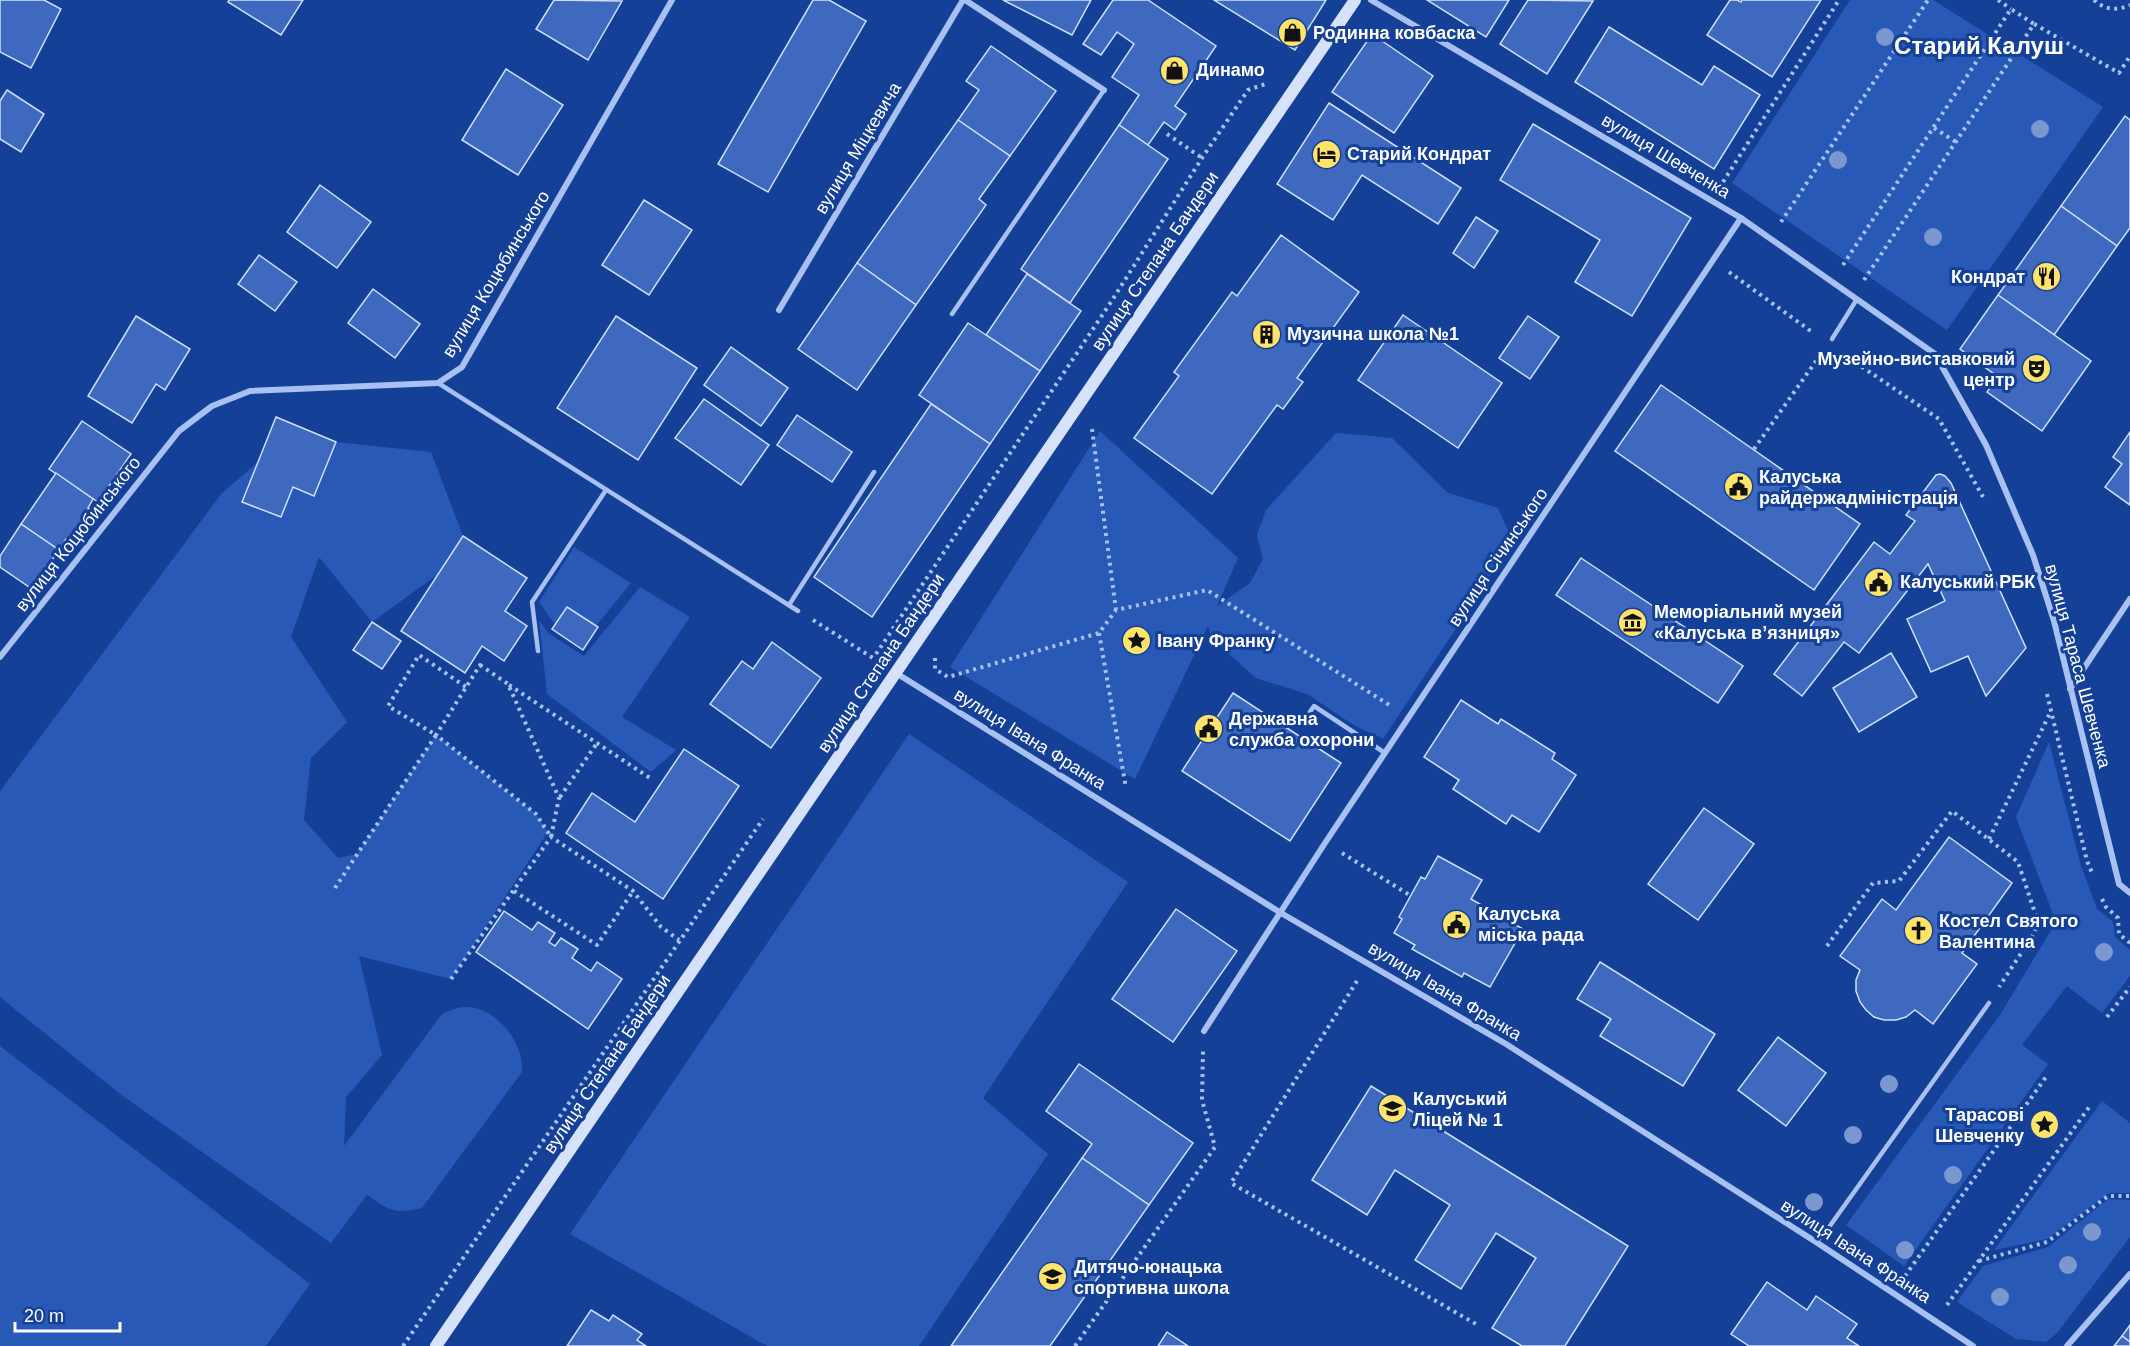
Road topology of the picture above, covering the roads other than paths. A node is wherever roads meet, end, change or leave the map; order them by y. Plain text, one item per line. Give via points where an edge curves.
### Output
1 (672, 0) edge
2 (964, 0) edge
3 (1355, 0) edge
4 (1371, 0) edge
5 (1104, 90) joint
6 (1741, 218) junction
7 (1857, 299) junction
8 (779, 310) dead end
9 (952, 314) dead end
10 (1830, 341) road end
11 (1935, 354) joint
12 (438, 383) junction
13 (874, 472) dead end
14 (606, 489) junction
15 (2130, 599) edge
16 (789, 605) junction
17 (798, 610) road end
18 (538, 651) dead end
19 (0, 657) edge
20 (896, 673) junction
21 (2070, 689) junction
22 (1302, 724) dead end
23 (1385, 753) junction
24 (2130, 893) edge
25 (1281, 913) junction
26 (1989, 1003) road end
27 (1204, 1031) road end
28 (1816, 1242) junction
29 (2130, 1274) edge
30 (436, 1346) edge
31 (1973, 1346) edge
32 (2067, 1346) edge

1 - 12 street, вулиця Коцюбинського via 462,367
2 - 5 street
2 - 8 street, вулиця Міцкевича
3 - 20 main road, вулиця Степана Бандери
4 - 6 street, вулиця Шевченка
5 - 9 lane
6 - 7 street, вулиця Шевченка
6 - 23 street, вулиця Січинського
7 - 10 lane
7 - 11 street, вулиця Шевченка
11 - 21 street, вулиця Тараса Шевченка via 1986,445 2033,555
12 - 14 lane
12 - 19 street, вулиця Коцюбинського via 250,391 212,406 179,431
13 - 16 lane
14 - 16 lane
14 - 18 lane via 532,602
15 - 21 street
16 - 17 lane
20 - 25 street, вулиця Івана Франка
20 - 30 main road, вулиця Степана Бандери
21 - 24 street, вулиця Тараса Шевченка via 2119,884
22 - 23 lane via 1314,706
23 - 25 street, вулиця Січинського
25 - 27 street, вулиця Січинського
25 - 28 street, вулиця Івана Франка via 1506,1044
26 - 28 lane
28 - 31 street, вулиця Івана Франка
29 - 32 street

